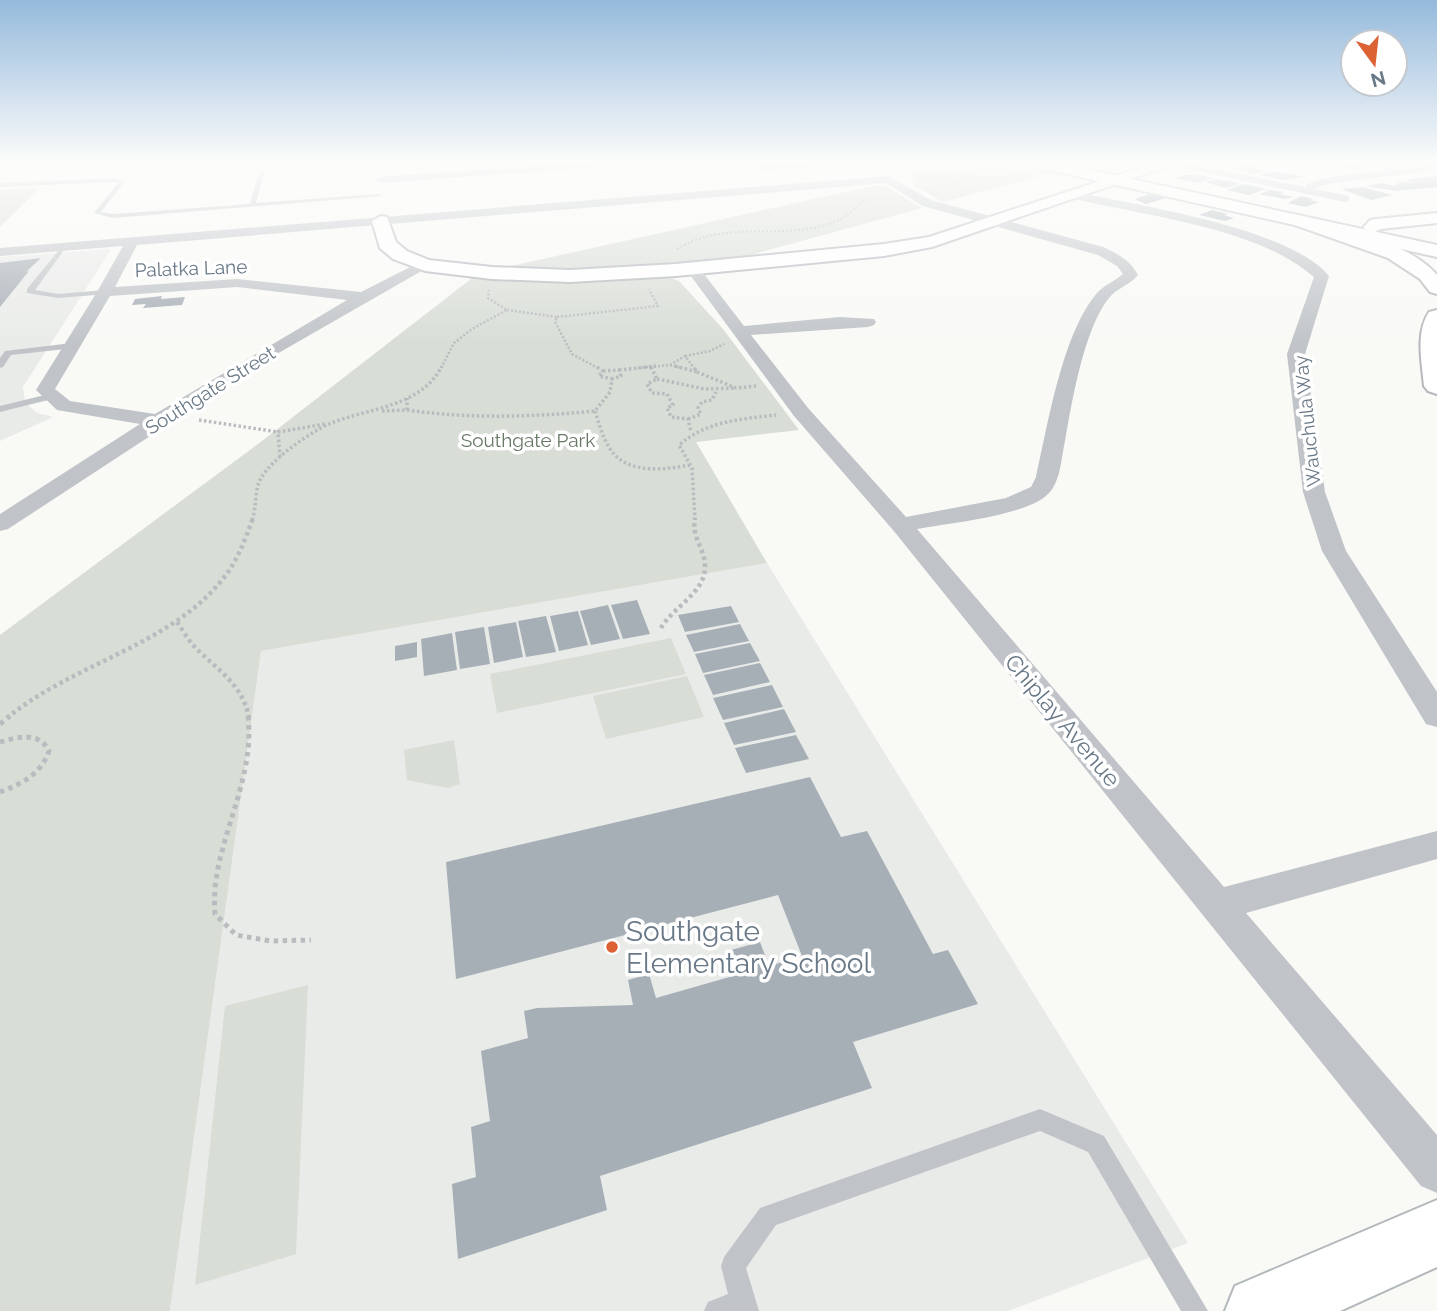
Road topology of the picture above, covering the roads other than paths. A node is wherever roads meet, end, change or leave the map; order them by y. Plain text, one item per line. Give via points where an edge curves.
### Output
1 (366, 222) edge
2 (381, 222) edge
3 (997, 222) joint
4 (1183, 222) edge
5 (1305, 222) edge
6 (1343, 222) edge
7 (1398, 222) edge
8 (1372, 228) junction
9 (132, 240) junction
10 (1437, 243) edge
11 (64, 246) junction
12 (1390, 247) junction
13 (1437, 251) edge
14 (0, 252) edge
15 (683, 260) junction
16 (425, 265) junction
17 (1437, 288) edge
18 (105, 292) junction
19 (361, 297) junction
20 (1437, 317) edge
21 (868, 322) dead end
22 (743, 336) junction
23 (72, 346) junction
24 (0, 365) edge
25 (1437, 386) edge
26 (53, 396) junction
27 (0, 409) edge
28 (164, 418) junction
29 (0, 524) edge
30 (901, 525) junction
31 (1437, 716) edge
32 (1437, 845) edge
33 (1217, 905) junction
34 (1437, 1170) edge
35 (1437, 1233) edge
36 (745, 1306) edge
37 (717, 1311) edge
38 (1195, 1311) edge
39 (1260, 1311) edge

1 - 9 street
2 - 16 main road via 387,244
3 - 15 main road via 932,242 884,250
3 - 30 street via 1110,254 1131,275 1103,294 1074,353 1040,491 1012,504
4 - 31 street, Wauchula Way via 1253,239 1305,259 1322,276 1296,354 1314,492 1334,551
5 - 12 main road
6 - 8 main road
7 - 8 main road
8 - 10 main road
8 - 12 main road
9 - 11 street
9 - 18 street
11 - 14 street
11 - 18 lane via 30,291 58,296
12 - 13 main road
12 - 17 main road
15 - 16 main road via 570,276 496,274
15 - 22 street, Chiplay Avenue
16 - 19 street, Southgate Street
18 - 19 street, Palatka Lane via 237,283
18 - 23 street
19 - 28 street, Southgate Street
20 - 25 main road via 1432,345
21 - 22 street
22 - 30 street, Chiplay Avenue via 801,412
23 - 24 lane via 8,353
23 - 26 street via 45,390
26 - 27 lane
26 - 28 street via 64,406
28 - 29 street, Southgate Street
30 - 33 street, Chiplay Avenue
32 - 33 street
33 - 34 street, Chiplay Avenue
35 - 39 main road
36 - 37 lane
36 - 38 lane via 733,1266 768,1216 1040,1120 1096,1144

